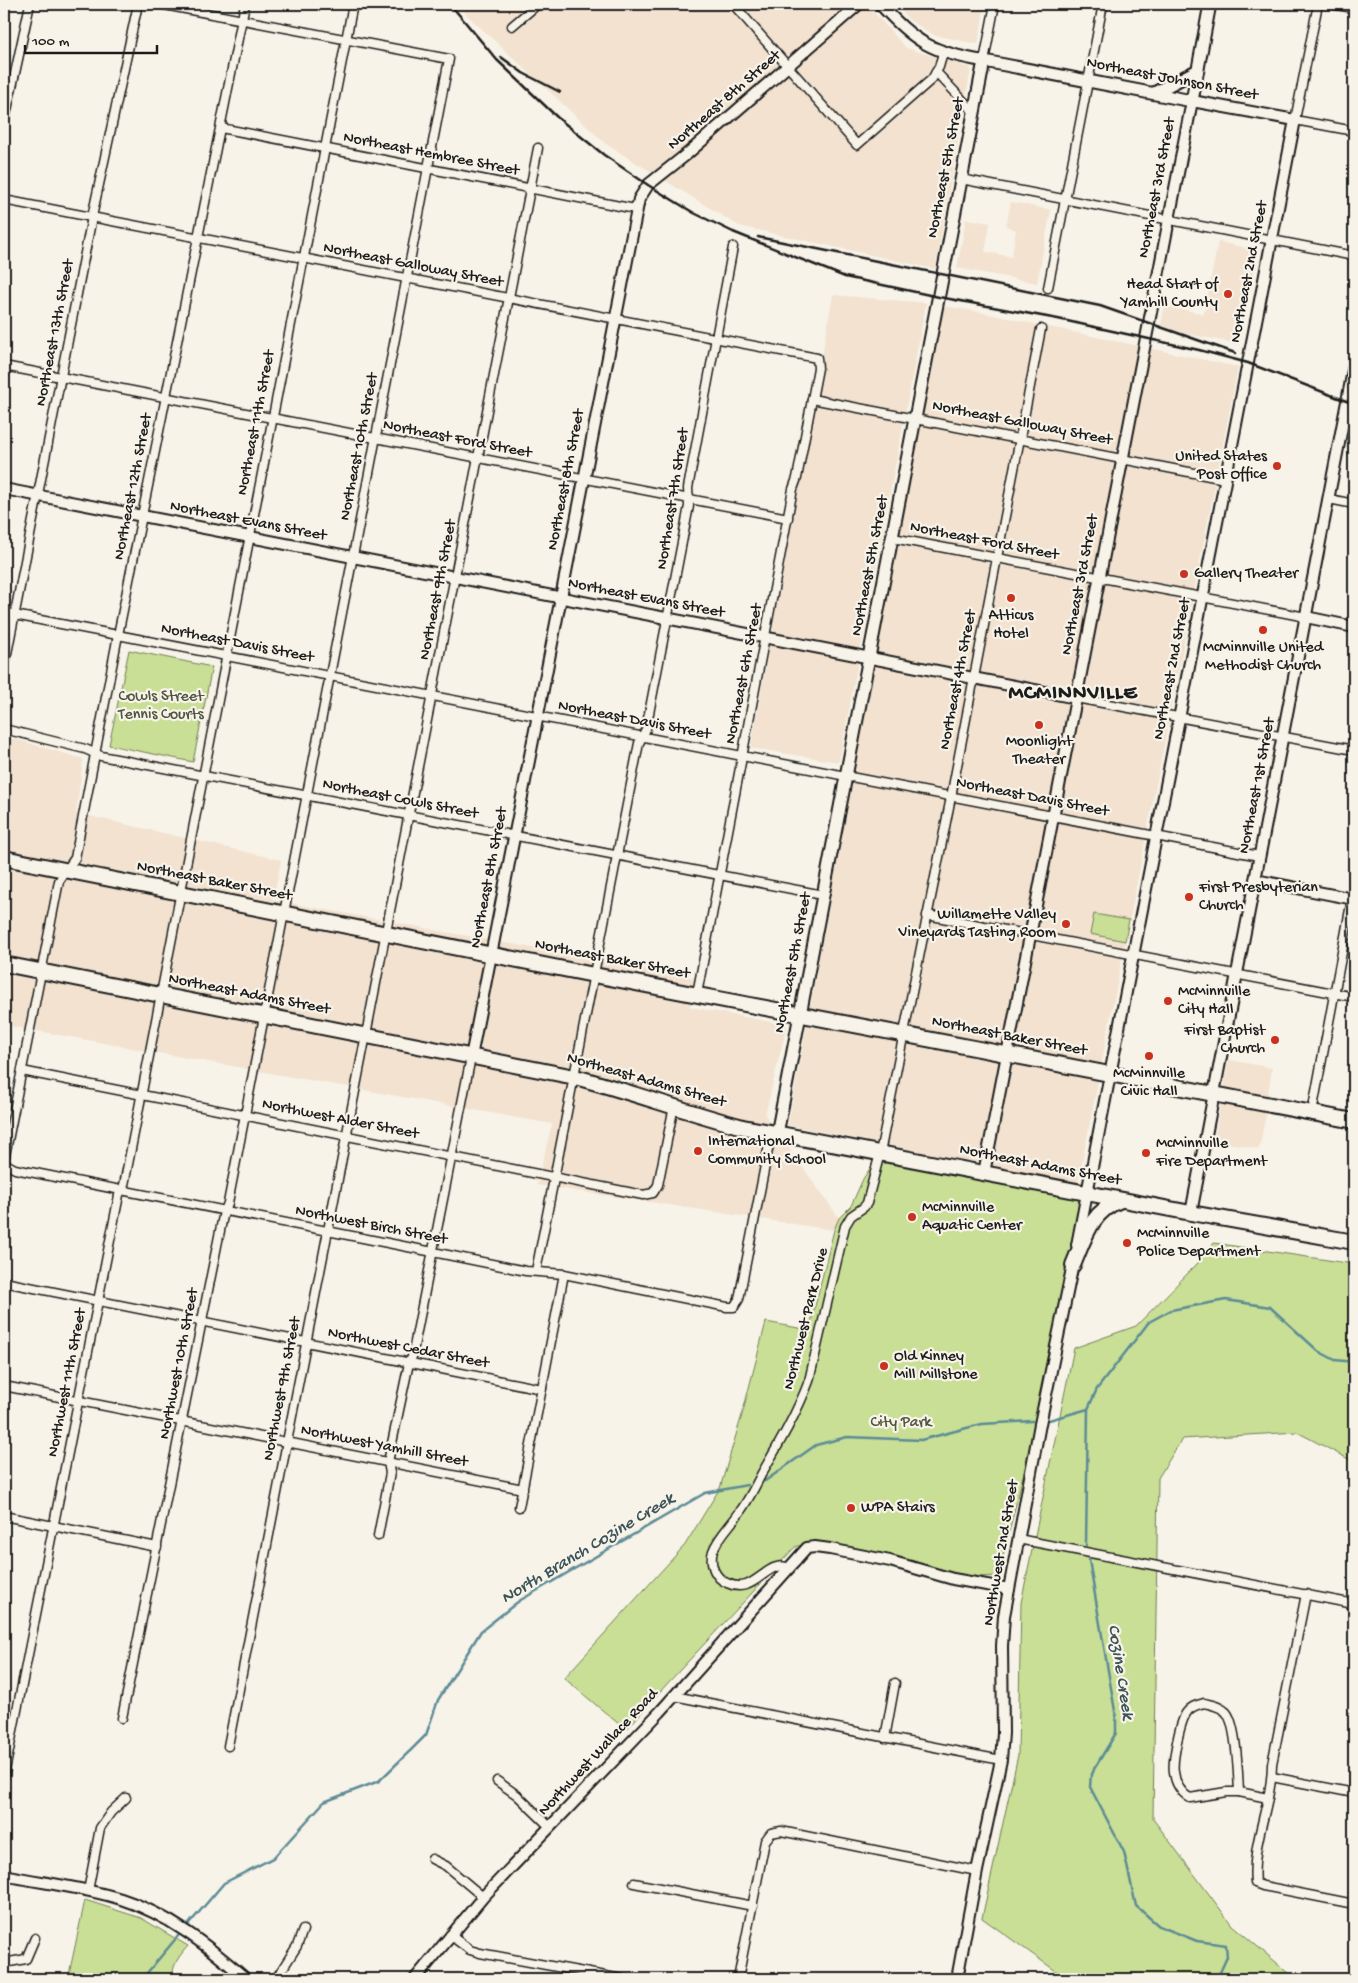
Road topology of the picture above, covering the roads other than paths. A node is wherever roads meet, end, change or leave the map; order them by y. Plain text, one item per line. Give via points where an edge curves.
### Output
1 (30, 4) edge
2 (138, 4) edge
3 (159, 4) edge
4 (245, 4) edge
5 (353, 4) edge
6 (538, 4) edge
7 (733, 4) edge
8 (859, 4) edge
9 (880, 4) edge
10 (995, 4) edge
11 (1103, 4) edge
12 (1210, 4) edge
13 (1318, 4) edge
14 (1330, 4) edge
15 (1354, 8) edge
16 (242, 20) junction
17 (512, 26) dead end
18 (346, 40) junction
19 (942, 53) junction
20 (984, 61) junction
21 (787, 67) junction
22 (1198, 70) junction
23 (936, 72) junction
24 (1088, 81) junction
25 (1154, 94) junction
26 (1192, 100) junction
27 (974, 112) junction
28 (1295, 120) junction
29 (4, 124) edge
30 (221, 128) junction
31 (1354, 131) edge
32 (324, 148) junction
33 (538, 148) dead end
34 (428, 169) junction
35 (961, 179) junction
36 (530, 189) junction
37 (4, 200) edge
38 (1064, 200) junction
39 (635, 209) junction
40 (92, 218) junction
41 (1169, 220) junction
42 (198, 238) junction
43 (1272, 240) junction
44 (733, 247) dead end
45 (1354, 256) edge
46 (303, 258) junction
47 (407, 278) junction
48 (1048, 288) dead end
49 (509, 298) junction
50 (614, 319) junction
51 (1040, 329) dead end
52 (716, 339) junction
53 (816, 358) joint
54 (1354, 365) edge
55 (4, 366) edge
56 (61, 377) junction
57 (165, 397) junction
58 (812, 399) junction
59 (272, 418) junction
60 (915, 418) junction
61 (376, 438) junction
62 (1020, 438) junction
63 (478, 458) junction
64 (1122, 458) junction
65 (583, 478) junction
66 (1226, 479) junction
67 (4, 490) edge
68 (38, 496) junction
69 (688, 499) junction
70 (1329, 499) junction
71 (1354, 504) edge
72 (142, 516) junction
73 (788, 518) junction
74 (250, 537) junction
75 (893, 538) junction
76 (353, 557) junction
77 (996, 558) junction
78 (455, 577) junction
79 (1099, 578) junction
80 (1202, 597) junction
81 (560, 598) junction
82 (4, 613) edge
83 (14, 615) junction
84 (1306, 617) junction
85 (667, 618) junction
86 (1354, 627) edge
87 (118, 635) junction
88 (766, 638) junction
89 (226, 656) junction
90 (870, 658) junction
91 (4, 669) edge
92 (330, 676) junction
93 (974, 678) junction
94 (432, 696) junction
95 (1076, 698) junction
96 (537, 716) junction
97 (1180, 718) junction
98 (4, 729) edge
99 (642, 736) junction
100 (1282, 738) junction
101 (1354, 750) edge
102 (95, 753) junction
103 (743, 756) junction
104 (203, 775) junction
105 (846, 776) junction
106 (307, 796) junction
107 (951, 796) junction
108 (409, 815) junction
109 (1052, 816) junction
110 (514, 835) junction
111 (1156, 836) junction
112 (617, 855) junction
113 (1259, 856) junction
114 (4, 858) edge
115 (66, 871) junction
116 (720, 876) junction
117 (1255, 880) junction
118 (180, 894) junction
119 (823, 895) junction
120 (1354, 895) edge
121 (284, 914) junction
122 (927, 915) junction
123 (386, 934) junction
124 (1030, 934) junction
125 (491, 954) junction
126 (1134, 955) junction
127 (4, 964) edge
128 (41, 972) junction
129 (594, 975) junction
130 (1237, 975) junction
131 (697, 994) junction
132 (1334, 994) junction
133 (161, 996) junction
134 (1354, 997) edge
135 (800, 1015) junction
136 (264, 1016) junction
137 (904, 1035) junction
138 (366, 1036) junction
139 (1007, 1054) junction
140 (471, 1057) junction
141 (22, 1071) junction
142 (1110, 1075) junction
143 (574, 1077) junction
144 (1214, 1094) junction
145 (142, 1095) junction
146 (674, 1106) junction
147 (1312, 1113) junction
148 (245, 1116) junction
149 (1354, 1121) edge
150 (777, 1134) junction
151 (347, 1136) junction
152 (880, 1154) junction
153 (450, 1156) junction
154 (4, 1162) edge
155 (984, 1174) junction
156 (555, 1178) junction
157 (122, 1190) junction
158 (1087, 1193) junction
159 (1121, 1200) junction
160 (225, 1211) junction
161 (1190, 1213) junction
162 (328, 1232) junction
163 (1354, 1242) edge
164 (433, 1252) junction
165 (1073, 1265) junction
166 (536, 1272) junction
167 (564, 1274) junction
168 (4, 1282) edge
169 (98, 1301) junction
170 (202, 1321) junction
171 (306, 1343) junction
172 (409, 1363) junction
173 (4, 1386) edge
174 (542, 1389) junction
175 (78, 1400) junction
176 (183, 1421) junction
177 (287, 1442) junction
178 (388, 1462) junction
179 (523, 1489) junction
180 (519, 1507) dead end
181 (4, 1516) edge
182 (54, 1526) junction
183 (378, 1536) dead end
184 (1018, 1539) junction
185 (157, 1547) junction
186 (789, 1568) junction
187 (1009, 1589) junction
188 (1306, 1594) junction
189 (1354, 1604) edge
190 (895, 1683) dead end
191 (674, 1696) junction
192 (122, 1718) dead end
193 (885, 1738) junction
194 (228, 1746) dead end
195 (1000, 1760) junction
196 (4, 1776) edge
197 (1272, 1777) junction
198 (497, 1781) dead end
199 (1239, 1792) junction
200 (1354, 1793) edge
201 (126, 1798) dead end
202 (1268, 1798) junction
203 (550, 1827) junction
204 (432, 1859) dead end
205 (977, 1871) junction
206 (4, 1875) edge
207 (634, 1883) dead end
208 (88, 1891) junction
209 (483, 1897) junction
210 (1354, 1904) edge
211 (753, 1906) junction
212 (303, 1930) dead end
213 (450, 1935) junction
214 (35, 1938) dead end
215 (4, 1963) edge
216 (246, 1979) edge
217 (276, 1979) edge
218 (415, 1979) edge
219 (622, 1979) edge
220 (738, 1979) edge
221 (957, 1979) edge

1 - 29 street
2 - 40 street, Northeast 13th Street
3 - 16 street
4 - 16 street, Northeast 12th Street
5 - 18 street, Northeast 11th Street
6 - 17 street
7 - 21 street
8 - 21 street, Northeast 8th Street
9 - 19 street via 904,30
10 - 20 street, Northeast 5th Street
11 - 24 street
12 - 22 main road, Northeast 3rd Street
13 - 28 street, Northeast 2nd Street
14 - 15 street
16 - 18 street
16 - 30 street, Northeast 12th Street
18 - 32 street, Northeast 11th Street
18 - 34 street, Northeast 10th Street via 449,59
19 - 20 street
19 - 23 street
20 - 24 main road, Northeast Johnson Street
20 - 27 main road, Northeast 5th Street
21 - 23 street via 857,145
21 - 39 street, Northeast 8th Street via 648,185
22 - 25 main road
22 - 26 main road, Northeast 3rd Street
23 - 27 street
24 - 25 main road, Northeast Johnson Street
24 - 38 street
25 - 26 main road, Northeast Johnson Street
26 - 28 street, Northeast Johnson Street
26 - 41 street, Northeast 3rd Street
27 - 35 main road, Northeast 5th Street
28 - 31 street, Northeast Johnson Street
28 - 43 street, Northeast 2nd Street
30 - 32 street, Northeast Hembree Street
30 - 42 street, Northeast 12th Street
32 - 34 street, Northeast Hembree Street
32 - 46 street, Northeast 11th Street
33 - 36 street, Northeast 9th Street
34 - 36 street, Northeast Hembree Street
34 - 47 street, Northeast 10th Street
35 - 38 street
35 - 60 main road, Northeast 5th Street
36 - 39 street, Northeast Hembree Street
36 - 49 street, Northeast 9th Street
37 - 40 street, Northeast Galloway Street
38 - 41 street
38 - 48 street
39 - 50 street, Northeast 8th Street
40 - 42 street, Northeast Galloway Street
40 - 56 street, Northeast 13th Street
41 - 43 street
41 - 64 street, Northeast 3rd Street
42 - 46 street, Northeast Galloway Street
42 - 57 street, Northeast 12th Street
43 - 45 street
43 - 66 street, Northeast 2nd Street
44 - 52 street, Northeast 7th Street
46 - 47 street, Northeast Galloway Street
46 - 59 street, Northeast 11th Street
47 - 49 street, Northeast Galloway Street
47 - 61 street, Northeast 10th Street
49 - 50 street, Northeast Galloway Street
49 - 63 street, Northeast 9th Street
50 - 52 street, Northeast Galloway Street
50 - 65 street, Northeast 8th Street
51 - 62 street, Northeast 4th Street
52 - 53 street, Northeast Galloway Street
52 - 69 street, Northeast 7th Street
53 - 58 street, Northeast 6th Street via 818,368
54 - 70 street, Northeast 1st Street
55 - 56 street, Northeast Ford Street
56 - 57 street, Northeast Ford Street
56 - 68 street, Northeast 13th Street
57 - 59 street, Northeast Ford Street
57 - 72 street, Northeast 12th Street
58 - 60 street, Northeast Galloway Street
58 - 73 street, Northeast 6th Street
59 - 61 street, Northeast Ford Street
59 - 74 street, Northeast 11th Street
60 - 62 street, Northeast Galloway Street
60 - 75 main road, Northeast 5th Street
61 - 63 street, Northeast Ford Street
61 - 76 street, Northeast 10th Street
62 - 64 street, Northeast Galloway Street
62 - 77 street, Northeast 4th Street
63 - 65 street, Northeast Ford Street
63 - 78 street, Northeast 9th Street
64 - 66 street, Northeast Galloway Street
64 - 79 street, Northeast 3rd Street
65 - 69 street, Northeast Ford Street
65 - 81 street, Northeast 8th Street
66 - 80 street, Northeast 2nd Street
67 - 68 street, Northeast Evans Street
68 - 72 street, Northeast Evans Street
68 - 83 street, Northeast 13th Street
69 - 73 street, Northeast Ford Street
69 - 85 street, Northeast 7th Street
70 - 71 street
70 - 84 street, Northeast 1st Street
72 - 74 street, Northeast Evans Street
72 - 87 street, Northeast 12th Street
73 - 88 street, Northeast 6th Street
74 - 76 street, Northeast Evans Street
74 - 89 street, Northeast 11th Street
75 - 77 street, Northeast Ford Street
75 - 90 main road, Northeast 5th Street
76 - 78 street, Northeast Evans Street
76 - 92 street, Northeast 10th Street
77 - 79 street, Northeast Ford Street
77 - 93 street, Northeast 4th Street
78 - 81 street, Northeast Evans Street
78 - 94 street, Northeast 9th Street
79 - 80 street, Northeast Ford Street
79 - 95 street, Northeast 3rd Street
80 - 84 street, Northeast Ford Street
80 - 97 street, Northeast 2nd Street
81 - 85 street, Northeast Evans Street
81 - 96 street, Northeast 8th Street
82 - 83 street, Northeast Davis Street
83 - 87 street, Northeast Davis Street
83 - 91 street, Northeast 13th Street
84 - 86 street
84 - 100 street, Northeast 1st Street
85 - 88 street, Northeast Evans Street
85 - 99 street, Northeast 7th Street
87 - 89 street, Northeast Davis Street
87 - 102 street, Northeast 12th Street
88 - 90 street, Northeast Evans Street
88 - 103 street, Northeast 6th Street
89 - 92 street, Northeast Davis Street
89 - 104 street, Northeast 11th Street
90 - 93 street, Northeast Evans Street
90 - 105 main road, Northeast 5th Street
92 - 94 street, Northeast Davis Street
92 - 106 street, Northeast 10th Street
93 - 95 street, Northeast Evans Street
93 - 107 street, Northeast 4th Street
94 - 96 street, Northeast Davis Street
94 - 108 street, Northeast 9th Street
95 - 97 street, Northeast Evans Street
95 - 109 street, Northeast 3rd Street
96 - 99 street, Northeast Davis Street
96 - 110 street, Northeast 8th Street
97 - 100 street, Northeast Evans Street
97 - 111 street, Northeast 2nd Street
98 - 102 street, Northeast Cowls Street
99 - 103 street, Northeast Davis Street
99 - 112 street, Northeast 7th Street
100 - 101 street, Northeast Evans Street
100 - 113 street, Northeast 1st Street
102 - 104 street, Northeast Cowls Street
102 - 115 street, Northeast 12th Street via 75,858
103 - 105 street, Northeast Davis Street
103 - 116 street, Northeast 6th Street
104 - 106 street, Northeast Cowls Street
104 - 118 street, Northeast 11th Street
105 - 107 street, Northeast Davis Street
105 - 119 main road, Northeast 5th Street
106 - 108 street, Northeast Cowls Street
106 - 121 street, Northeast 10th Street
107 - 109 street, Northeast Davis Street
107 - 122 street, Northeast 4th Street
108 - 110 street, Northeast Cowls Street
108 - 123 street, Northeast 9th Street
109 - 111 street, Northeast Davis Street
109 - 124 street, Northeast 3rd Street
110 - 112 street, Northeast Cowls Street
110 - 125 street, Northeast 8th Street
111 - 113 street, Northeast Davis Street
111 - 126 street, Northeast 2nd Street
112 - 116 street, Northeast Cowls Street
112 - 129 street, Northeast 7th Street
113 - 117 street, Northeast 1st Street
114 - 115 highway, Northeast Baker Street
115 - 118 highway, Northeast Baker Street
115 - 128 street, Northeast 12th Street via 59,881
116 - 119 street, Northeast Cowls Street
116 - 131 street, Northeast 6th Street
117 - 120 street
117 - 130 street, Northeast 1st Street
118 - 121 highway, Northeast Baker Street
118 - 133 street, Northeast 11th Street
119 - 135 main road, Northeast 5th Street
120 - 132 street
121 - 123 highway, Northeast Baker Street
121 - 136 street, Northeast 10th Street
122 - 124 street
122 - 137 street, Northeast 4th Street
123 - 125 highway, Northeast Baker Street
123 - 138 street, Northeast 9th Street
124 - 126 street
124 - 139 street, Northeast 3rd Street
125 - 129 highway, Northeast Baker Street
125 - 140 street, Northeast 8th Street
126 - 130 street
126 - 142 street, Northeast 2nd Street
127 - 128 highway, Northeast Adams Street
128 - 133 highway, Northeast Adams Street
128 - 141 street, Northeast 12th Street
129 - 131 highway, Northeast Baker Street
129 - 143 street, Northeast 7th Street
130 - 132 street
130 - 144 street, Northeast 1st Street
131 - 135 highway, Northeast Baker Street
132 - 134 street
132 - 147 street
133 - 136 highway, Northeast Adams Street
133 - 145 street, Northwest 11th Street
135 - 137 highway, Northeast Baker Street
135 - 150 main road, Northeast 5th Street
136 - 138 highway, Northeast Adams Street
136 - 148 street, Northwest 10th Street
137 - 139 highway, Northeast Baker Street
137 - 152 street, Northeast 4th Street
138 - 140 highway, Northeast Adams Street
138 - 151 street, Northwest 9th Street
139 - 142 highway, Northeast Baker Street
139 - 155 street, Northeast 3rd Street
140 - 143 highway, Northeast Adams Street
140 - 153 street
141 - 145 street, Northwest Alder Street
141 - 154 street, Northeast 12th Street
142 - 144 highway, Northeast Baker Street
142 - 158 street, Northeast 2nd Street
143 - 146 highway, Northeast Adams Street
143 - 156 street, Northeast 7th Street
144 - 147 highway, Northeast Baker Street
144 - 161 street, Northeast 1st Street
145 - 148 street, Northwest Alder Street
145 - 157 street, Northwest 11th Street
146 - 150 highway, Northeast Adams Street via 715,1120
146 - 156 street, Northwest Alder Street via 658,1185 653,1193 643,1195
147 - 149 highway, Northeast Baker Street
148 - 151 street, Northwest Alder Street
148 - 160 street, Northwest 10th Street
150 - 152 highway, Northeast Adams Street
150 - 167 street, Northwest Birch Street via 769,1144 739,1299 734,1307
151 - 153 street, Northwest Alder Street
151 - 162 street, Northwest 9th Street
152 - 155 highway, Northeast Adams Street
152 - 186 street, Northwest Park Drive via 867,1203 851,1216 845,1226 802,1398 740,1513 712,1554 715,1572 732,1586 748,1585 774,1567
153 - 156 street, Northwest Alder Street
153 - 164 street
154 - 157 street, Northwest Birch Street via 14,1169
155 - 158 highway, Northeast Adams Street
156 - 166 street, Northeast 7th Street
157 - 160 street, Northwest Birch Street
157 - 169 street, Northwest 11th Street
158 - 159 highway, Northeast Adams Street
158 - 165 street, Northwest 2nd Street
159 - 161 highway, Northeast Adams Street
159 - 165 highway via 1098,1214
160 - 162 street, Northwest Birch Street
160 - 170 street, Northwest 10th Street
161 - 163 highway, Northeast Adams Street
162 - 164 street, Northwest Birch Street
162 - 171 street, Northwest 9th Street
164 - 166 street, Northwest Birch Street
164 - 172 street
165 - 184 street, Northwest 2nd Street
166 - 167 street, Northwest Birch Street
167 - 174 street
168 - 169 street, Northwest Cedar Street
169 - 170 street, Northwest Cedar Street
169 - 175 street, Northwest 11th Street
170 - 171 street, Northwest Cedar Street
170 - 176 street, Northwest 10th Street
171 - 172 street, Northwest Cedar Street
171 - 177 street, Northwest 9th Street
172 - 174 street, Northwest Cedar Street
172 - 178 street
173 - 175 street, Northwest Yamhill Street
174 - 179 street
175 - 176 street, Northwest Yamhill Street
175 - 182 street, Northwest 11th Street
176 - 177 street, Northwest Yamhill Street
176 - 185 street, Northwest 10th Street
177 - 178 street, Northwest Yamhill Street
177 - 194 street, Northwest 9th Street
178 - 179 street, Northwest Yamhill Street
178 - 183 street via 390,1472
179 - 180 street
181 - 182 street
182 - 185 street
182 - 196 street, Northwest 11th Street
184 - 187 street, Northwest 2nd Street
184 - 188 street
185 - 192 street, Northwest 10th Street
186 - 187 street, Northwest Wallace Road via 807,1548 815,1547
186 - 191 street, Northwest Wallace Road
187 - 195 street, Northwest 2nd Street via 1002,1646 1004,1706
188 - 189 street
188 - 197 street
190 - 193 street
191 - 193 street
191 - 203 street, Northwest Wallace Road
193 - 195 street
195 - 205 street, Northwest 2nd Street
197 - 200 street
197 - 202 street
198 - 203 street via 517,1795
199 - 199 street via 1238,1756 1228,1714 1222,1708 1204,1703 1195,1705 1187,1711 1182,1723 1175,1759 1174,1773 1181,1791 1190,1798
199 - 202 street
201 - 208 street via 100,1828
202 - 210 street via 1254,1869 1255,1883
203 - 209 street, Northwest Wallace Road
204 - 209 street via 446,1866
205 - 211 street via 781,1831 771,1833 765,1841
205 - 221 street, Northwest 2nd Street
206 - 208 street
207 - 211 street
208 - 216 street via 121,1899 167,1920 194,1937
209 - 213 street, Northwest Wallace Road
211 - 220 street
212 - 217 street
213 - 218 street, Northwest Wallace Road
213 - 219 street via 470,1950 480,1953
214 - 215 street via 26,1959

